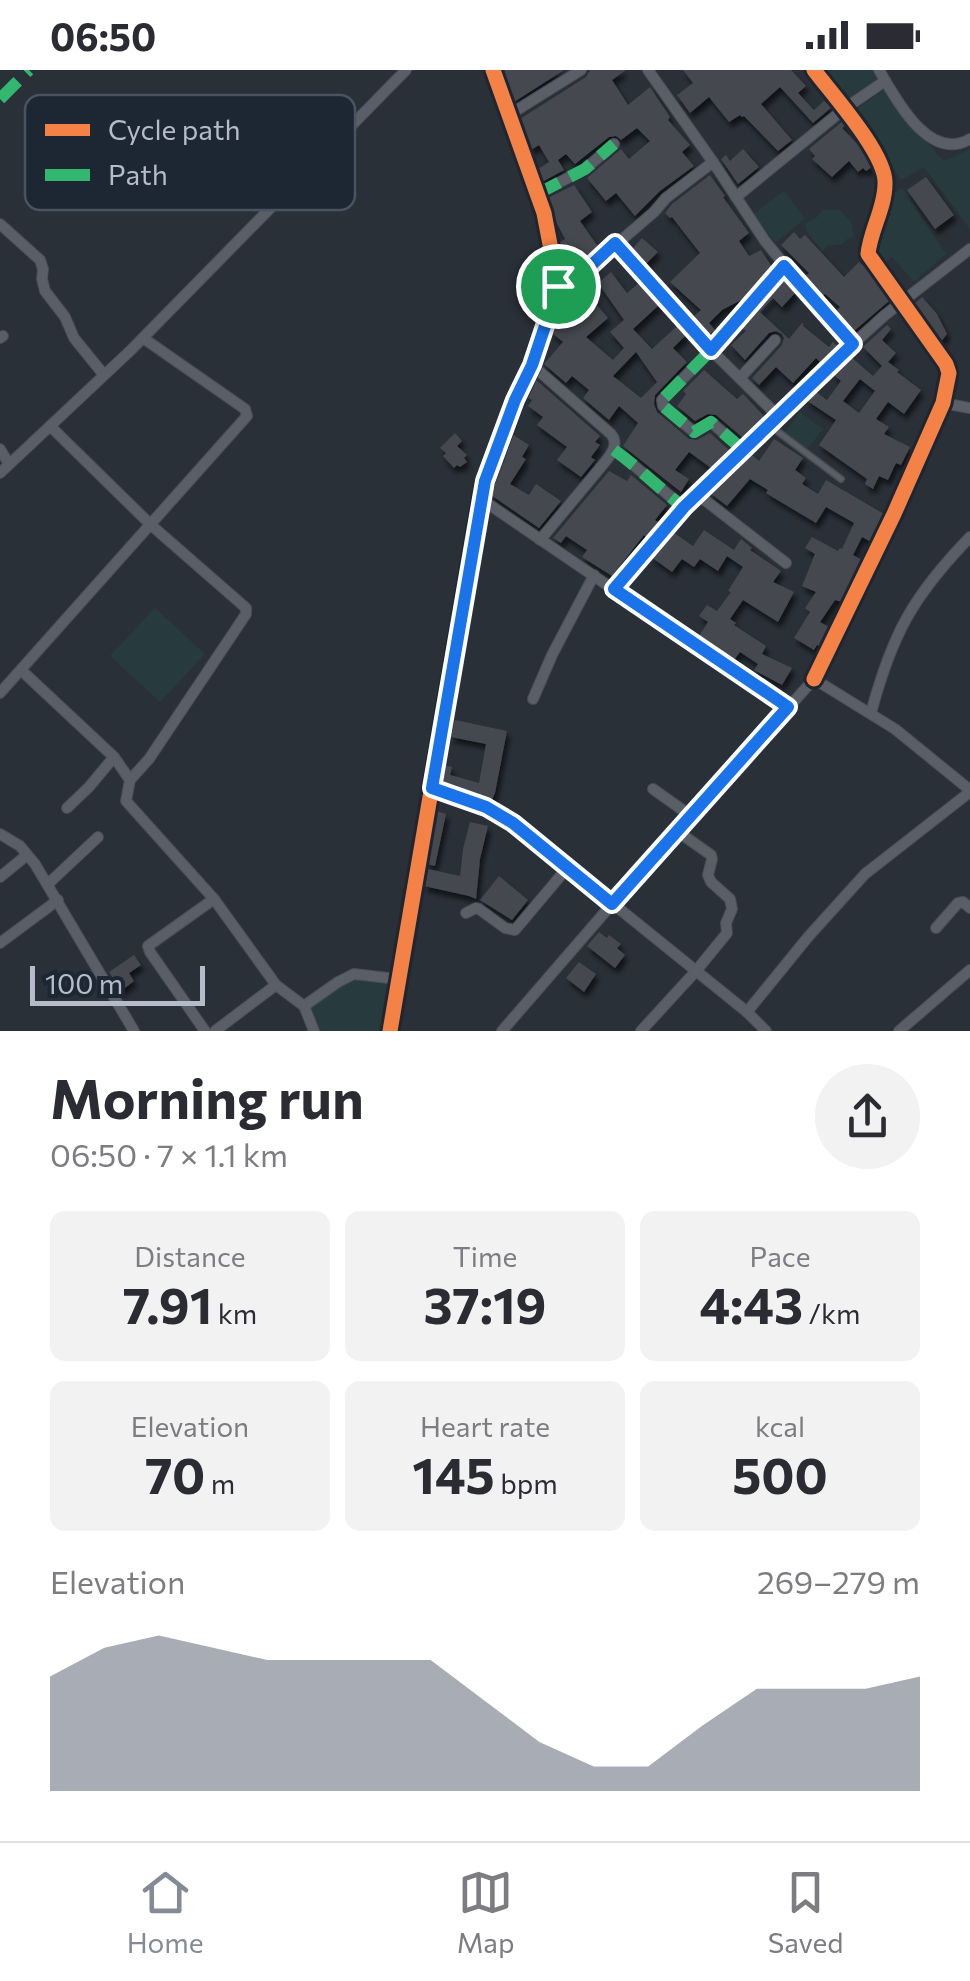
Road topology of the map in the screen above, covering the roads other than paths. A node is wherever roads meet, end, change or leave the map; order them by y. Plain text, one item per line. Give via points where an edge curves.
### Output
1 (406, 70) edge
2 (493, 70) edge
3 (581, 70) edge
4 (648, 70) edge
5 (814, 70) edge
6 (879, 70) edge
7 (885, 81) junction
8 (844, 109) junction
9 (509, 116) junction
10 (355, 122) edge
11 (970, 140) edge
12 (614, 144) dead end
13 (714, 162) junction
14 (537, 194) junction
15 (736, 197) junction
16 (269, 210) edge
17 (0, 224) edge
18 (615, 243) junction
19 (970, 249) edge
20 (784, 266) junction
21 (558, 283) junction
22 (902, 301) junction
23 (144, 338) junction
24 (775, 340) dead end
25 (853, 344) junction
26 (711, 350) junction
27 (532, 365) junction
28 (104, 375) junction
29 (740, 378) junction
30 (943, 403) junction
31 (970, 408) edge
32 (774, 421) junction
33 (50, 426) junction
34 (0, 449) edge
35 (614, 450) junction
36 (743, 450) junction
37 (9, 464) junction
38 (0, 474) edge
39 (841, 479) dead end
40 (698, 494) junction
41 (481, 498) junction
42 (684, 507) junction
43 (151, 524) junction
44 (970, 537) edge
45 (540, 540) junction
46 (786, 563) dead end
47 (594, 576) junction
48 (614, 589) junction
49 (21, 670) junction
50 (814, 680) junction
51 (0, 693) edge
52 (533, 699) dead end
53 (788, 707) junction
54 (871, 713) junction
55 (114, 757) junction
56 (130, 780) junction
57 (432, 788) junction
58 (653, 789) dead end
59 (970, 791) edge
60 (68, 808) dead end
61 (690, 816) junction
62 (677, 831) junction
63 (0, 834) edge
64 (98, 838) dead end
65 (28, 855) junction
66 (568, 867) junction
67 (0, 877) edge
68 (48, 884) junction
69 (214, 899) junction
70 (58, 900) junction
71 (612, 904) junction
72 (970, 908) edge
73 (466, 914) dead end
74 (936, 928) dead end
75 (0, 943) edge
76 (970, 970) edge
77 (696, 972) junction
78 (397, 978) junction
79 (276, 985) junction
80 (304, 1006) junction
81 (747, 1012) junction
82 (504, 1030) edge
83 (134, 1031) edge
84 (205, 1031) edge
85 (215, 1031) edge
86 (314, 1031) edge
87 (390, 1031) edge
88 (641, 1031) edge
89 (766, 1031) edge
90 (899, 1031) edge

1 - 10 street
2 - 9 street
3 - 9 street
4 - 13 street
5 - 8 street
6 - 7 street
7 - 8 street
7 - 11 street via 910,119 938,143
8 - 15 street
8 - 22 street via 885,174 868,250
9 - 14 street
12 - 14 street
13 - 15 street
13 - 18 street
14 - 21 street
15 - 20 street
16 - 23 street
17 - 28 street via 40,260 45,291
18 - 21 street via 582,274
18 - 26 street
19 - 22 street
20 - 25 street
20 - 26 street
21 - 27 street
22 - 25 street
22 - 30 street via 948,367
23 - 28 street
23 - 43 street via 247,416
24 - 29 street
25 - 32 street
26 - 29 street
26 - 36 street via 661,403 693,432 710,422
27 - 35 street via 612,434
27 - 41 street
28 - 33 street
29 - 32 street
30 - 31 street
30 - 50 street
32 - 36 street
32 - 39 lane
33 - 37 street
33 - 43 street
34 - 37 street
35 - 42 street
35 - 45 street
36 - 40 street
37 - 38 street
40 - 42 street
40 - 46 street
41 - 45 street
41 - 57 street
42 - 48 street
43 - 49 street
43 - 56 street via 247,611
44 - 54 street via 899,628
45 - 47 street
47 - 48 street
47 - 52 street
48 - 53 street
49 - 51 street
49 - 55 street
50 - 53 street
50 - 54 street
53 - 61 street
54 - 59 street
55 - 56 street
55 - 60 street
56 - 69 street via 126,801
57 - 66 street via 490,809
57 - 78 street
58 - 61 street
59 - 81 street via 865,874
61 - 62 street
62 - 71 street
62 - 77 street via 711,854 708,878 732,905 727,932
63 - 65 street
64 - 68 street
65 - 67 street
65 - 68 street
66 - 71 street
66 - 73 street via 516,930 479,908
68 - 70 street
69 - 79 street
69 - 84 street via 148,946
70 - 75 street
70 - 83 street
71 - 77 street
71 - 82 street
72 - 74 street via 958,903
76 - 90 street
77 - 81 street
77 - 88 street
78 - 80 street via 354,974
78 - 87 street
79 - 80 street
79 - 85 street
80 - 86 street
81 - 89 street

